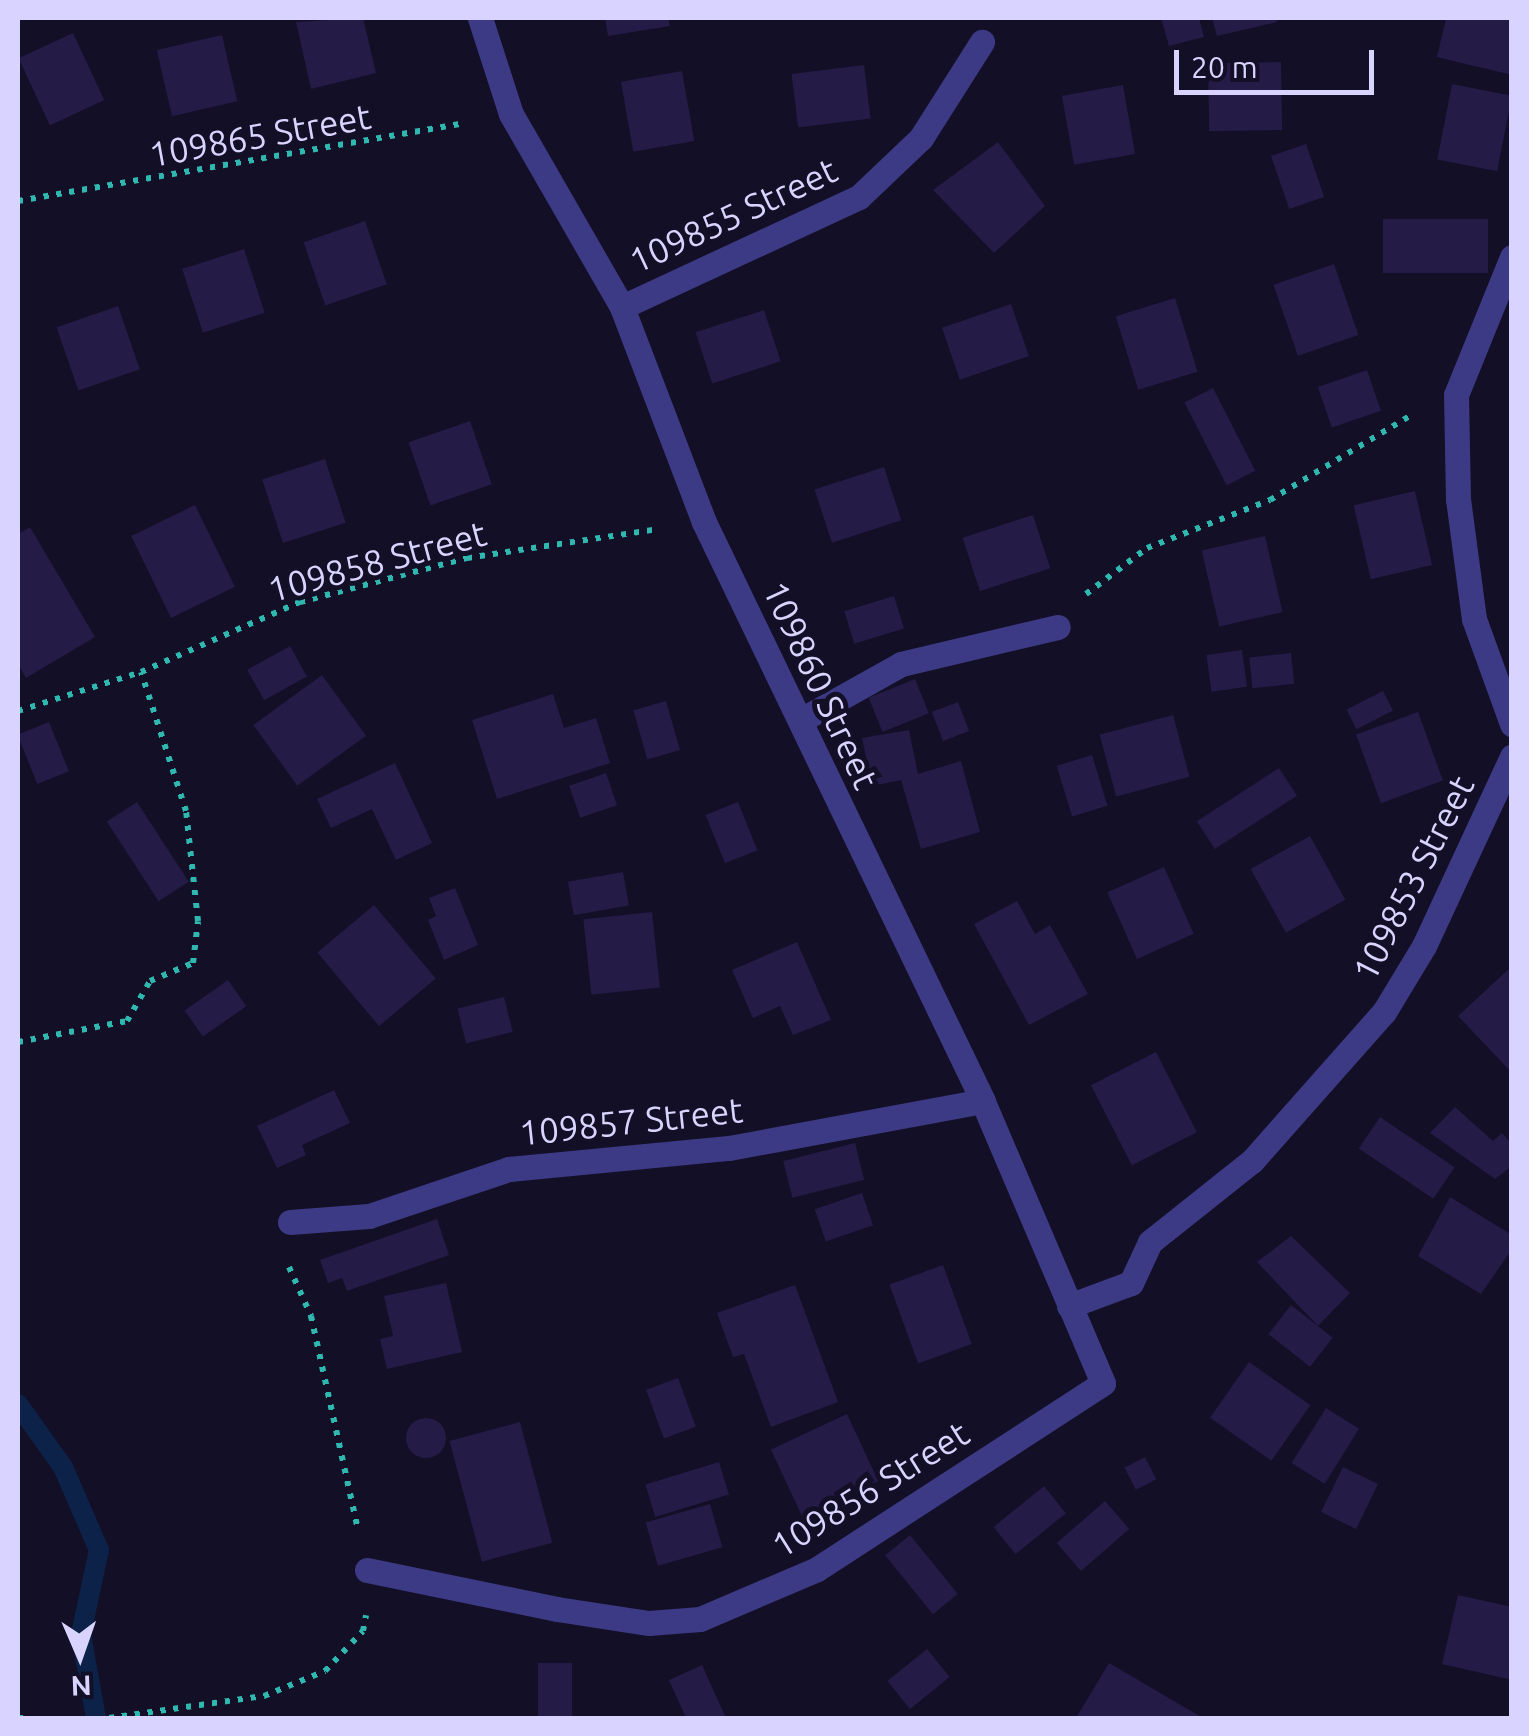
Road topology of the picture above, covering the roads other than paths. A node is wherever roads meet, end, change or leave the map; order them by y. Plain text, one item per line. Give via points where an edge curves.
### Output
1 (480, 18) edge
2 (982, 42) dead end
3 (1512, 257) edge
4 (622, 307) junction
5 (1058, 627) road end
6 (800, 720) junction
7 (1512, 724) edge
8 (1512, 756) edge
9 (983, 1100) junction
10 (290, 1222) road end
11 (1068, 1306) junction
12 (1103, 1383) joint
13 (367, 1570) road end

1 - 4 street, 109860 Street via 511,114
2 - 4 street, 109855 Street via 922,138 859,197
3 - 7 street via 1456,395 1458,499 1474,620
4 - 6 street, 109860 Street via 704,522
5 - 6 street via 901,664
6 - 9 street, 109860 Street
8 - 11 street, 109853 Street via 1424,946 1384,1012 1252,1161 1150,1242 1130,1282
9 - 10 street, 109857 Street via 730,1148 509,1169 369,1216
9 - 11 street, 109860 Street
11 - 12 street, 109860 Street
12 - 13 street, 109856 Street via 817,1569 700,1619 650,1623 557,1610

